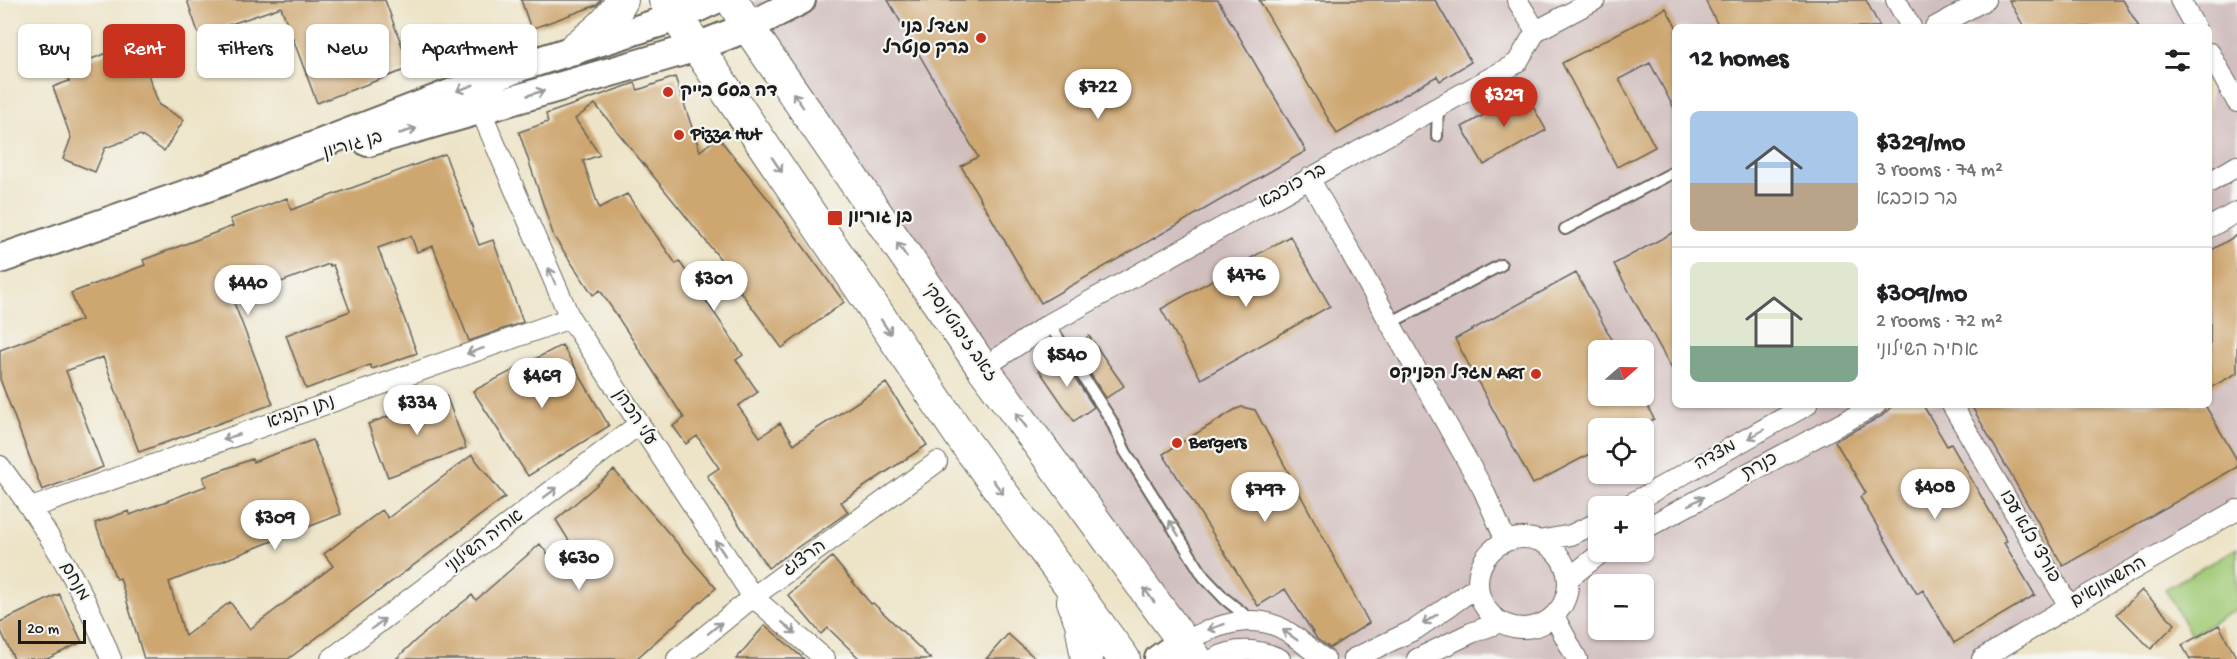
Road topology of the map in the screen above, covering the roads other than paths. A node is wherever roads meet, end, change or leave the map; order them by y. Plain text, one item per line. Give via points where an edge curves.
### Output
1 (622, 0) edge
2 (714, 0) edge
3 (732, 0) edge
4 (801, 0) edge
5 (1517, 0) edge
6 (1595, 0) edge
7 (1896, 0) edge
8 (1985, 0) edge
9 (2180, 0) edge
10 (671, 8) edge
11 (1909, 24) edge
12 (1941, 24) edge
13 (2193, 24) edge
14 (748, 27) junction
15 (1536, 32) junction
16 (697, 47) junction
17 (575, 48) junction
18 (2212, 57) edge
19 (2237, 102) edge
20 (1438, 107) junction
21 (480, 109) junction
22 (1437, 136) dead end
23 (2237, 166) edge
24 (1672, 173) edge
25 (1310, 178) junction
26 (2212, 181) edge
27 (210, 186) junction
28 (2237, 212) edge
29 (2212, 225) edge
30 (1565, 229) dead end
31 (0, 259) edge
32 (1501, 266) dead end
33 (570, 318) junction
34 (1390, 323) junction
35 (1049, 324) junction
36 (983, 368) junction
37 (1802, 408) edge
38 (1870, 408) edge
39 (1954, 408) edge
40 (639, 425) junction
41 (936, 462) dead end
42 (0, 466) edge
43 (1645, 496) edge
44 (32, 508) junction
45 (2237, 510) edge
46 (1654, 524) edge
47 (1588, 527) edge
48 (1506, 541) junction
49 (1539, 541) junction
50 (1589, 562) edge
51 (1063, 575) junction
52 (1568, 579) junction
53 (1478, 586) junction
54 (753, 597) junction
55 (2069, 606) junction
56 (1554, 616) junction
57 (1251, 620) junction
58 (1501, 622) junction
59 (1179, 653) edge
60 (111, 659) edge
61 (331, 659) edge
62 (677, 659) edge
63 (825, 659) edge
64 (1087, 659) edge
65 (1124, 659) edge
66 (1214, 659) edge
67 (1280, 659) edge
68 (1325, 659) edge
69 (1353, 659) edge
70 (1418, 659) edge
71 (1577, 659) edge
72 (1982, 659) edge

1 - 17 main road via 601,29
2 - 10 main road, בן גוריון
3 - 14 main road, זאב ז'בוטינסקי
4 - 14 main road, בן גוריון
5 - 15 street
6 - 15 street, בר כוכבא
7 - 11 street
8 - 12 street
9 - 13 street
10 - 16 main road
10 - 17 main road, בן גוריון
14 - 16 main road, בן גוריון
36 -> 14 main road, זאב ז'בוטינסקי
15 - 20 street, בר כוכבא via 1516,63
21 -> 16 main road, בן גוריון
16 -> 51 main road via 964,441
17 -> 27 main road, בן גוריון
18 - 19 street
20 - 22 lane
20 - 25 street, בר כוכבא
27 -> 21 main road, בן גוריון
33 -> 21 street, עלי הכהן
23 - 26 street
24 - 30 lane
25 - 34 street
25 - 35 street, בר כוכבא
27 - 31 main road, בן גוריון
28 - 29 street
32 - 34 lane
33 - 40 street, עלי הכהן
33 -> 44 street, נתן הנביא
34 - 48 street via 1483,489
35 - 36 street, בר כוכבא
57 -> 35 lane via 1204,577
59 -> 36 main road, זאב ז'בוטינסקי
37 -> 43 street, מצדה
46 -> 38 street, כנרת
39 - 55 street, פורצי כלא עכו
54 -> 40 street, עלי הכהן
61 -> 40 street, אחיה השילוני
41 - 54 street, הרצוג
42 - 44 street, מנחם
44 - 60 street, מנחם via 98,625
45 - 55 street, החשמונאים
47 - 49 street
48 - 49 street
48 - 53 street via 1485,559
49 - 52 street via 1557,553
50 - 52 street
51 - 64 main road via 1081,623
51 - 65 main road
52 - 56 street via 1565,599
53 - 58 street via 1485,607
53 -> 69 street via 1416,629
62 -> 54 street, הרצוג
54 -> 63 street, עלי הכהן
55 - 72 street, החשמונאים
56 - 58 street via 1528,628
56 - 71 street
57 -> 59 street via 1203,632
68 -> 57 street via 1290,633 1271,623
58 - 70 street
66 - 67 street via 1249,650

